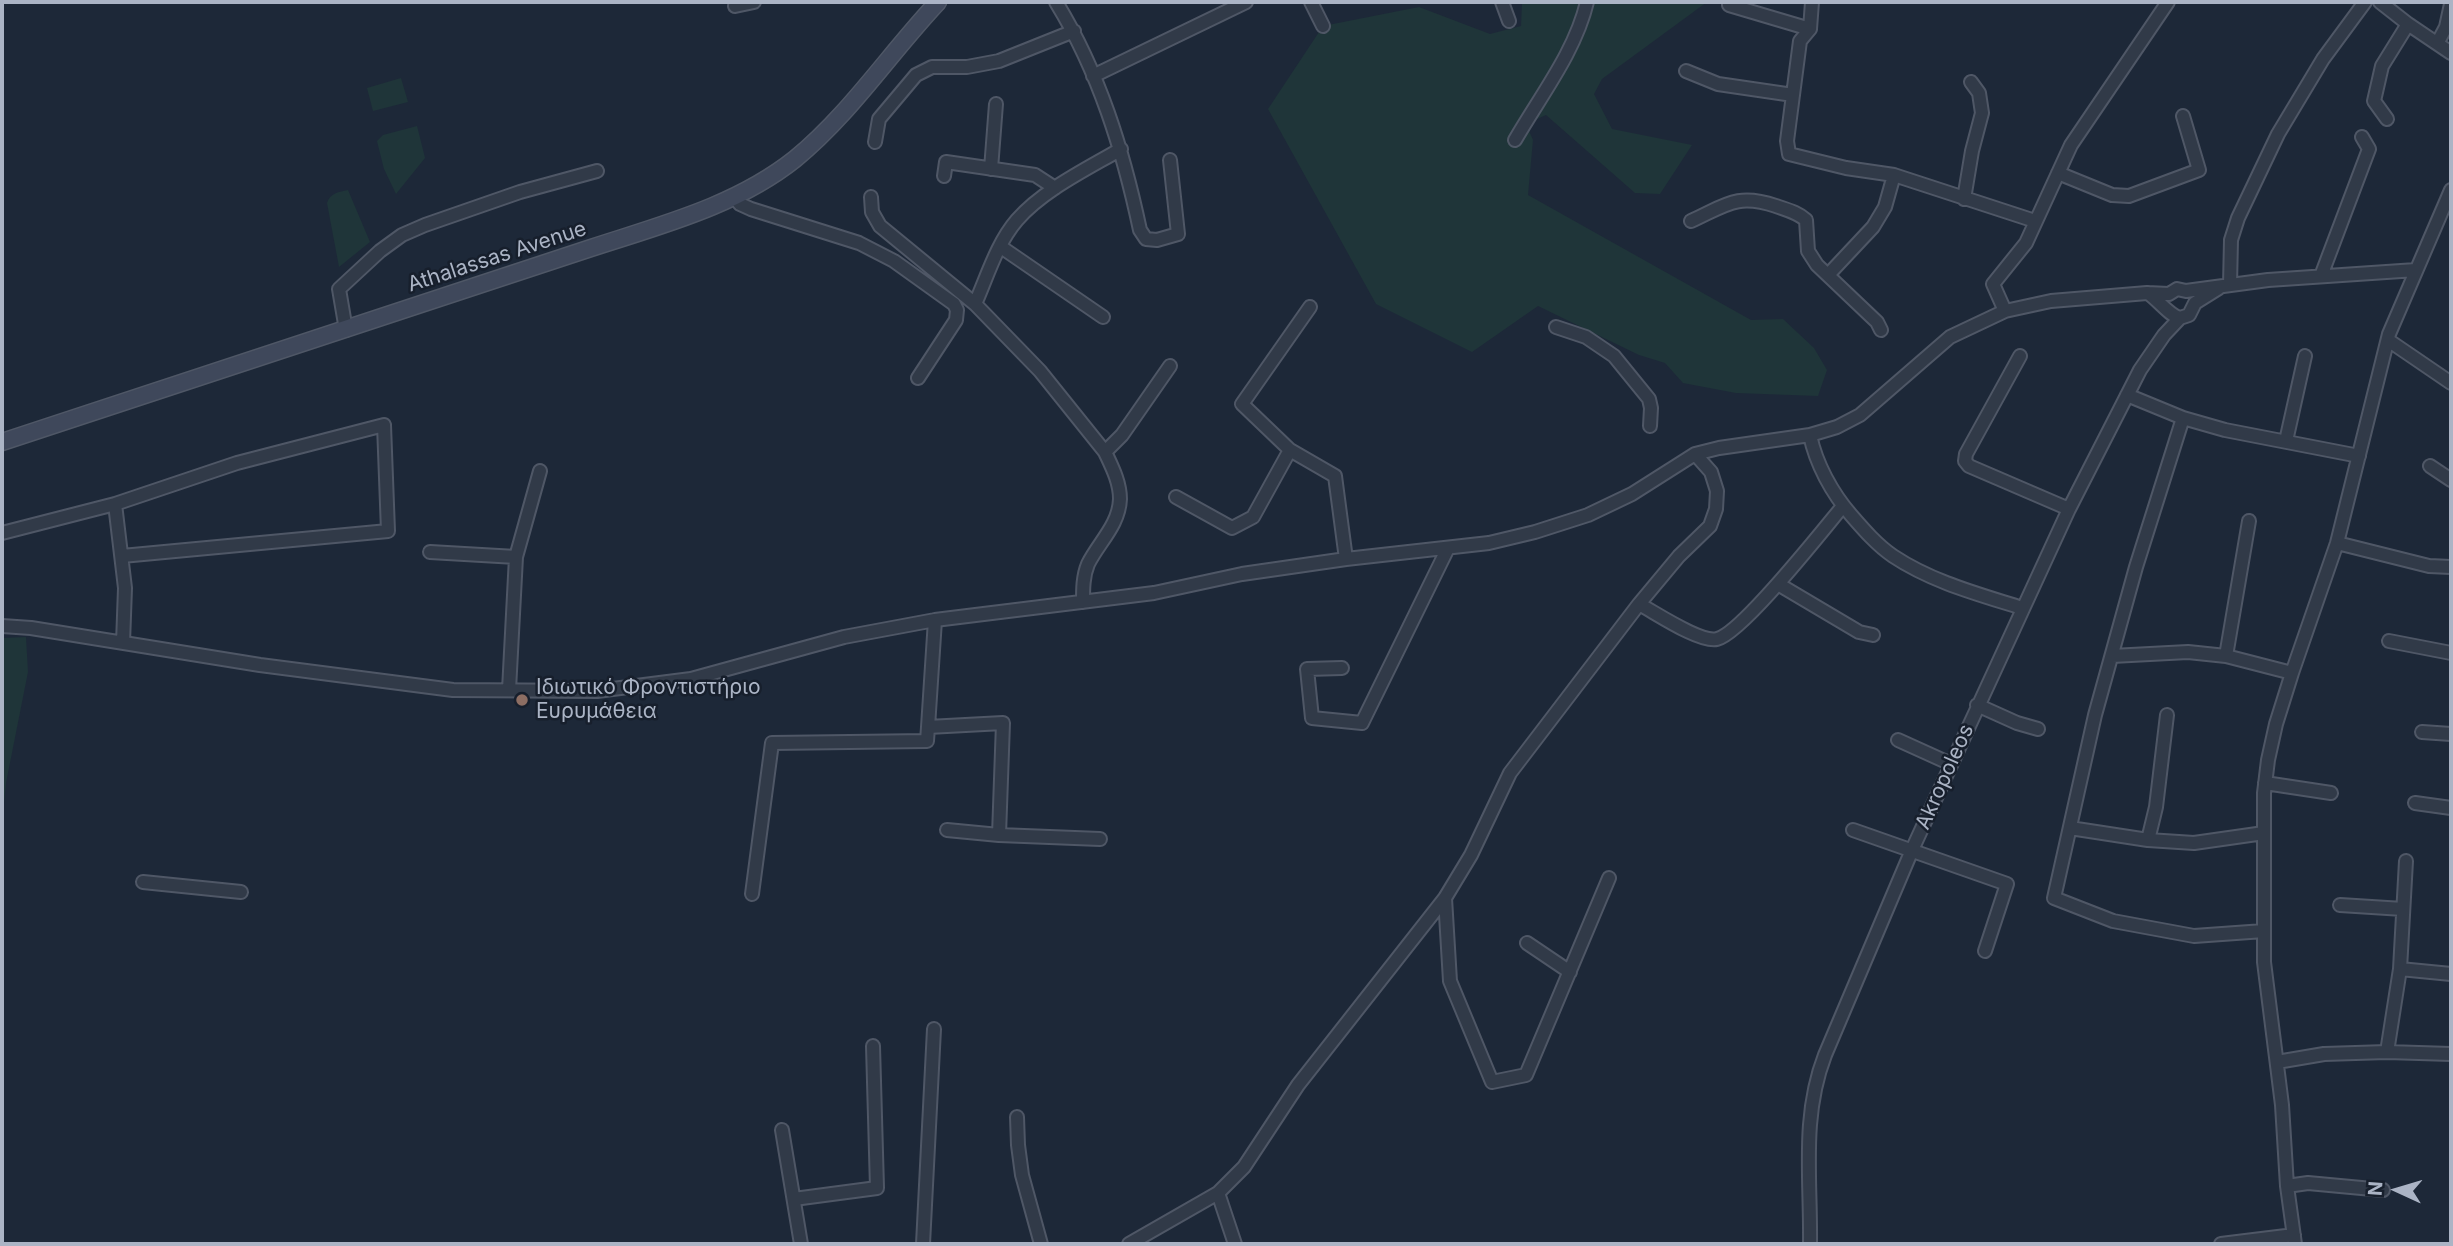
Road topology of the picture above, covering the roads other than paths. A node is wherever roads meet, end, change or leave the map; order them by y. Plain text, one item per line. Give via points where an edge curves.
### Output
1 (754, 2) edge
2 (1056, 2) edge
3 (1246, 2) edge
4 (1311, 2) edge
5 (1502, 2) edge
6 (1587, 2) edge
7 (1812, 2) edge
8 (2168, 2) edge
9 (2365, 2) edge
10 (2380, 2) edge
11 (930, 4) edge
12 (2451, 4) edge
13 (1729, 5) dead end
14 (735, 6) dead end
15 (1510, 21) dead end
16 (2408, 24) junction
17 (1323, 26) dead end
18 (1810, 29) junction
19 (1074, 31) junction
20 (2438, 42) junction
21 (2451, 53) edge
22 (1686, 71) dead end
23 (1093, 76) junction
24 (1970, 82) dead end
25 (1793, 95) junction
26 (996, 104) dead end
27 (2183, 116) dead end
28 (2388, 119) dead end
29 (2362, 138) dead end
30 (1516, 140) dead end
31 (876, 142) dead end
32 (1121, 149) junction
33 (1170, 160) dead end
34 (992, 169) junction
35 (597, 171) dead end
36 (2058, 173) junction
37 (1894, 175) junction
38 (944, 176) dead end
39 (1055, 188) junction
40 (2451, 190) edge
41 (734, 197) junction
42 (871, 197) dead end
43 (1964, 200) junction
44 (1691, 221) dead end
45 (2035, 221) junction
46 (1001, 247) junction
47 (2416, 270) junction
48 (1828, 275) junction
49 (2321, 276) junction
50 (2227, 285) junction
51 (2186, 290) junction
52 (2194, 303) junction
53 (975, 304) junction
54 (1310, 307) dead end
55 (2172, 308) junction
56 (2005, 311) junction
57 (1102, 317) dead end
58 (1556, 327) dead end
59 (346, 330) junction
60 (1881, 330) dead end
61 (2388, 340) junction
62 (2020, 356) dead end
63 (2305, 356) dead end
64 (1170, 366) dead end
65 (918, 378) dead end
66 (2451, 383) edge
67 (2127, 395) junction
68 (2183, 418) junction
69 (1650, 426) dead end
70 (1810, 435) junction
71 (2286, 441) junction
72 (2, 442) edge
73 (1290, 450) junction
74 (1105, 452) junction
75 (1695, 454) junction
76 (2359, 456) junction
77 (2430, 466) dead end
78 (540, 471) dead end
79 (2451, 480) edge
80 (1176, 497) dead end
81 (115, 503) junction
82 (1843, 506) junction
83 (2069, 509) junction
84 (2249, 521) dead end
85 (2, 533) edge
86 (2337, 543) junction
87 (1448, 548) junction
88 (430, 552) dead end
89 (122, 556) junction
90 (516, 557) junction
91 (1346, 559) junction
92 (2451, 567) edge
93 (1777, 584) junction
94 (1083, 602) junction
95 (1639, 604) junction
96 (2022, 608) junction
97 (935, 620) junction
98 (2, 626) edge
99 (1873, 635) dead end
100 (2389, 641) dead end
101 (122, 643) junction
102 (2451, 653) edge
103 (2112, 656) junction
104 (2225, 656) junction
105 (1342, 668) dead end
106 (2292, 673) junction
107 (509, 690) junction
108 (1977, 705) junction
109 (2167, 715) dead end
110 (928, 727) junction
111 (2038, 729) dead end
112 (2422, 732) dead end
113 (2451, 734) edge
114 (1898, 740) dead end
115 (1951, 764) junction
116 (2265, 783) junction
117 (2331, 793) dead end
118 (2415, 803) dead end
119 (2451, 808) edge
120 (2070, 828) junction
121 (947, 830) dead end
122 (1853, 830) dead end
123 (2264, 833) junction
124 (999, 835) junction
125 (1100, 839) dead end
126 (2148, 840) junction
127 (1912, 850) junction
128 (2406, 861) dead end
129 (1609, 878) dead end
130 (143, 882) dead end
131 (241, 892) dead end
132 (752, 894) dead end
133 (1445, 898) junction
134 (2340, 905) dead end
135 (2403, 909) junction
136 (2264, 932) junction
137 (1527, 943) dead end
138 (1985, 951) dead end
139 (2400, 969) junction
140 (1570, 972) junction
141 (2451, 974) edge
142 (934, 1029) dead end
143 (873, 1046) dead end
144 (2387, 1052) junction
145 (2451, 1054) edge
146 (2277, 1062) junction
147 (1017, 1118) dead end
148 (782, 1129) dead end
149 (2287, 1186) junction
150 (2383, 1190) dead end
151 (1217, 1193) junction
152 (794, 1199) junction
153 (2295, 1240) edge
154 (802, 1244) edge
155 (923, 1244) edge
156 (1041, 1244) edge
157 (1129, 1244) edge
158 (1235, 1244) edge
159 (1810, 1244) edge
160 (2221, 1244) edge

1 - 14 street
2 - 19 street
3 - 23 street
4 - 17 street
5 - 15 street
6 - 30 street via 1583,22
7 - 18 street
8 - 36 street via 2071,145
9 - 50 street via 2316,69 2272,146 2238,218
10 - 16 street
11 - 41 main road, Athalassas Avenue via 814,142
12 - 20 street
13 - 18 street
16 - 20 street
16 - 28 street via 2382,66 2374,101
18 - 25 street via 1800,41
19 - 23 street
19 - 31 street via 999,61 932,67 916,75 879,118
20 - 21 street
22 - 25 street via 1718,84
23 - 32 street
24 - 43 street via 1979,93 1982,113
25 - 37 street via 1789,154
26 - 34 street
27 - 36 street via 2199,170 2129,196 2112,195
29 - 49 street via 2369,149
32 - 33 street via 1146,239 1178,234
32 - 39 street
34 - 38 street via 946,162
34 - 39 street via 1035,175
35 - 59 street via 520,192 402,235 339,289
36 - 45 street
37 - 43 street
37 - 48 street via 1885,207 1873,227
39 - 46 street via 1017,220
40 - 47 street
41 - 59 main road, Athalassas Avenue
41 - 65 street via 751,209 859,243 894,261 954,304 956,320
42 - 53 street via 880,226
43 - 45 street
44 - 48 street via 1745,199 1800,214 1806,220 1808,251
45 - 56 street via 2026,243 1993,284
46 - 53 street
46 - 57 street
47 - 49 street
47 - 61 street
48 - 60 street
49 - 50 street
50 - 51 street
50 - 52 street, Akropoleos
51 - 52 street
51 - 55 street via 2177,289
52 - 55 street, Akropoleos via 2189,315
53 - 74 street via 1040,371
54 - 73 street via 1242,404
55 - 56 street via 2147,293 2051,301
55 - 67 street, Akropoleos via 2164,335
56 - 70 street via 1950,337 1860,415
58 - 69 street via 1586,337 1614,356 1649,399
59 - 72 main road, Athalassas Avenue
61 - 66 street
61 - 76 street
62 - 83 street via 1965,461
63 - 71 street
64 - 74 street
67 - 68 street
67 - 83 street, Akropoleos
68 - 71 street
68 - 103 street
70 - 75 street
70 - 82 street
71 - 76 street
73 - 80 street via 1253,517 1232,528
73 - 91 street via 1335,476
74 - 94 street via 1120,498 1117,517 1088,564
75 - 87 street via 1632,494 1588,515 1512,538
75 - 95 street via 1712,472 1717,491 1710,526
76 - 86 street
77 - 79 street
78 - 90 street
81 - 85 street
81 - 89 street
81 - 89 street via 237,463 384,425 388,531
82 - 93 street
82 - 96 street via 1868,535 1898,559 1958,588
83 - 96 street, Akropoleos
84 - 104 street
86 - 92 street via 2429,566
86 - 106 street
87 - 91 street
87 - 105 street via 1362,723 1312,718 1307,669
88 - 90 street
89 - 101 street
90 - 107 street
91 - 94 street
93 - 95 street via 1718,639 1703,638
93 - 99 street via 1859,632
94 - 97 street
95 - 133 street via 1510,774
96 - 108 street, Akropoleos
97 - 107 street via 844,637 691,678 597,691
97 - 110 street
98 - 101 street
100 - 102 street
101 - 107 street via 453,690
103 - 104 street via 2188,652
103 - 120 street
104 - 106 street
106 - 116 street
108 - 111 street
108 - 115 street, Akropoleos
109 - 126 street
110 - 124 street via 1003,723
110 - 132 street via 927,741 772,743
112 - 113 street
114 - 115 street
115 - 127 street, Akropoleos
116 - 117 street
116 - 123 street
118 - 119 street
120 - 126 street
120 - 136 street via 2054,898 2112,921 2194,936
121 - 124 street
122 - 127 street
123 - 126 street via 2194,843
123 - 136 street
124 - 125 street
127 - 138 street via 2007,884
127 - 159 street, Akropoleos via 1814,1086 1809,1133
128 - 135 street
129 - 140 street
130 - 131 street
133 - 140 street via 1450,981 1492,1082 1526,1075
133 - 151 street via 1298,1085 1244,1167
134 - 135 street
135 - 139 street
136 - 146 street
137 - 140 street
139 - 141 street
139 - 144 street
142 - 155 street
143 - 152 street via 877,1188
144 - 145 street
144 - 146 street via 2324,1054
146 - 149 street
147 - 156 street via 1022,1175
148 - 152 street
149 - 150 street via 2308,1183
149 - 153 street
151 - 157 street
151 - 158 street
152 - 154 street
153 - 160 street

